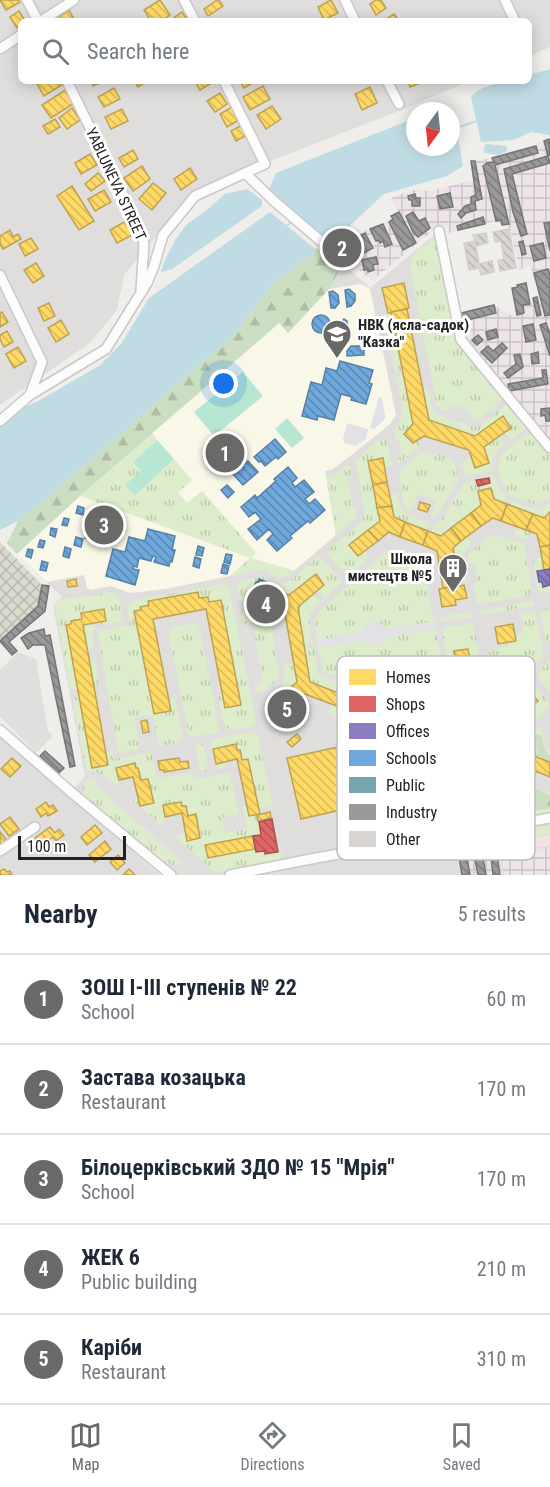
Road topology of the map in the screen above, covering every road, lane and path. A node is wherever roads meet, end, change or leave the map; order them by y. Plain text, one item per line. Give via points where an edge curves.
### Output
1 (27, 0) edge
2 (74, 0) edge
3 (184, 0) edge
4 (345, 0) edge
5 (505, 0) edge
6 (37, 18) edge
7 (44, 18) edge
8 (193, 18) edge
9 (354, 18) edge
10 (513, 18) edge
11 (18, 36) edge
12 (0, 49) edge
13 (68, 84) edge
14 (225, 84) edge
15 (389, 84) edge
16 (399, 104) dead end
17 (245, 173) junction
18 (439, 231) dead end
19 (336, 254) dead end
20 (0, 275) edge
21 (141, 292) junction
22 (30, 395) junction
23 (0, 421) edge
24 (550, 448) edge
25 (0, 730) edge
26 (550, 818) edge
27 (535, 821) edge
28 (35, 827) dead end
29 (0, 852) edge
30 (337, 854) edge
31 (171, 875) edge
32 (230, 875) edge

1 - 6 street
2 - 7 street
3 - 8 street
4 - 9 street
5 - 10 street
11 - 12 street
13 - 21 street, YABLUNEVA STREET via 142,233
14 - 17 street via 265,164
15 - 16 street
17 - 19 street
17 - 21 street via 195,196 163,235
18 - 24 street via 461,340
20 - 22 street via 42,362
21 - 22 street via 106,349
22 - 23 street
25 - 31 street
26 - 27 street
28 - 29 street
30 - 32 street

